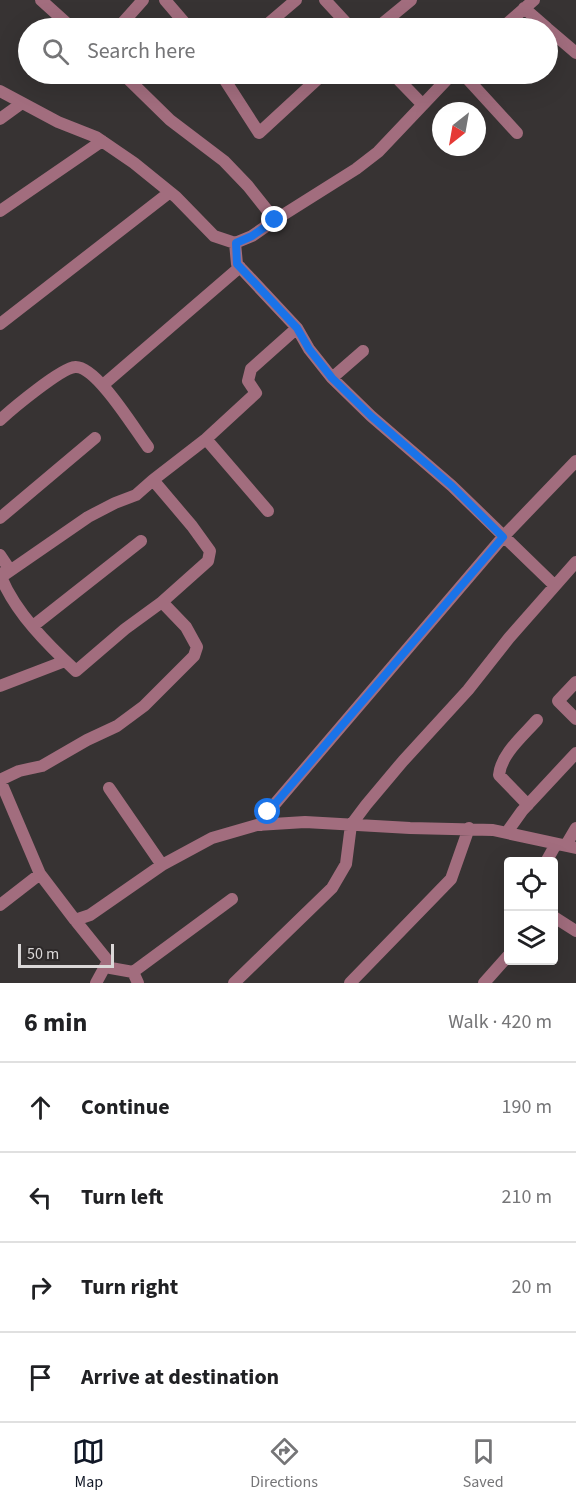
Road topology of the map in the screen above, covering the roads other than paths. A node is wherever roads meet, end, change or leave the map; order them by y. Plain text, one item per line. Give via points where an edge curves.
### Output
1 (143, 0) edge
2 (165, 0) edge
3 (296, 0) edge
4 (325, 0) edge
5 (411, 0) edge
6 (42, 1) edge
7 (529, 4) edge
8 (61, 18) edge
9 (127, 18) edge
10 (180, 18) edge
11 (275, 18) edge
12 (342, 18) edge
13 (389, 18) edge
14 (513, 18) edge
15 (539, 18) edge
16 (558, 38) edge
17 (576, 53) edge
18 (133, 84) edge
19 (227, 84) edge
20 (312, 84) edge
21 (403, 84) edge
22 (443, 84) edge
23 (472, 84) edge
24 (0, 91) edge
25 (22, 103) junction
26 (423, 105) junction
27 (0, 119) edge
28 (517, 133) dead end
29 (102, 141) junction
30 (170, 192) junction
31 (0, 211) edge
32 (275, 220) junction
33 (236, 243) junction
34 (240, 267) junction
35 (0, 324) edge
36 (297, 328) junction
37 (363, 351) dead end
38 (332, 378) junction
39 (103, 385) junction
40 (2, 415) edge
41 (95, 438) dead end
42 (206, 439) junction
43 (148, 447) dead end
44 (576, 460) edge
45 (153, 480) junction
46 (268, 511) dead end
47 (0, 518) edge
48 (503, 537) junction
49 (141, 541) dead end
50 (0, 555) edge
51 (576, 562) edge
52 (0, 577) edge
53 (554, 585) junction
54 (162, 602) junction
55 (33, 626) junction
56 (66, 661) junction
57 (576, 682) edge
58 (0, 686) edge
59 (576, 719) edge
60 (537, 720) dead end
61 (576, 753) edge
62 (0, 780) edge
63 (109, 788) dead end
64 (528, 805) junction
65 (261, 825) junction
66 (351, 825) junction
67 (469, 828) junction
68 (576, 828) edge
69 (507, 832) junction
70 (566, 846) edge
71 (551, 857) edge
72 (162, 866) junction
73 (40, 874) junction
74 (232, 899) dead end
75 (0, 905) edge
76 (75, 920) junction
77 (558, 920) edge
78 (576, 931) edge
79 (504, 961) edge
80 (105, 967) junction
81 (136, 978) edge
82 (486, 982) edge
83 (96, 983) edge
84 (234, 983) edge
85 (350, 983) edge

1 - 9 street
2 - 10 street
3 - 11 street
4 - 12 street
5 - 13 street
6 - 8 street
7 - 14 street
7 - 15 street
16 - 17 street
18 - 32 street via 170,120 224,161
19 - 20 street via 259,133
21 - 26 street
22 - 26 street
23 - 28 street
24 - 25 street
25 - 27 street
25 - 29 street
26 - 32 street via 378,152
29 - 30 street
29 - 31 street
30 - 33 street via 214,236
30 - 35 street
32 - 33 street
33 - 34 street
34 - 36 street
34 - 39 street
36 - 38 street
36 - 42 street via 251,369 248,381 256,393
37 - 38 street
38 - 48 street
39 - 40 street via 80,367 72,367
39 - 43 street
41 - 47 street
42 - 45 street
42 - 46 street
44 - 48 street
45 - 52 street via 136,495 88,517
45 - 54 street via 210,551 208,561
48 - 53 street
48 - 65 street via 268,812
49 - 55 street
50 - 52 street via 8,567
51 - 53 street
52 - 55 street
53 - 66 street
54 - 56 street via 76,671
54 - 62 street via 186,627 197,647 194,656 144,706 117,726 42,766
55 - 56 street
56 - 58 street
57 - 59 street via 558,701
60 - 64 street via 508,752 499,775
61 - 64 street
62 - 73 street
63 - 72 street
64 - 69 street
65 - 66 street
65 - 72 street via 212,838
66 - 67 street
66 - 84 street via 346,864 332,888
67 - 69 street
67 - 85 street via 451,879
68 - 70 street
69 - 70 street
70 - 71 street
72 - 76 street via 90,915
73 - 75 street
73 - 76 street
74 - 81 street
76 - 80 street via 108,961
77 - 78 street
79 - 82 street
80 - 81 street
80 - 83 street

